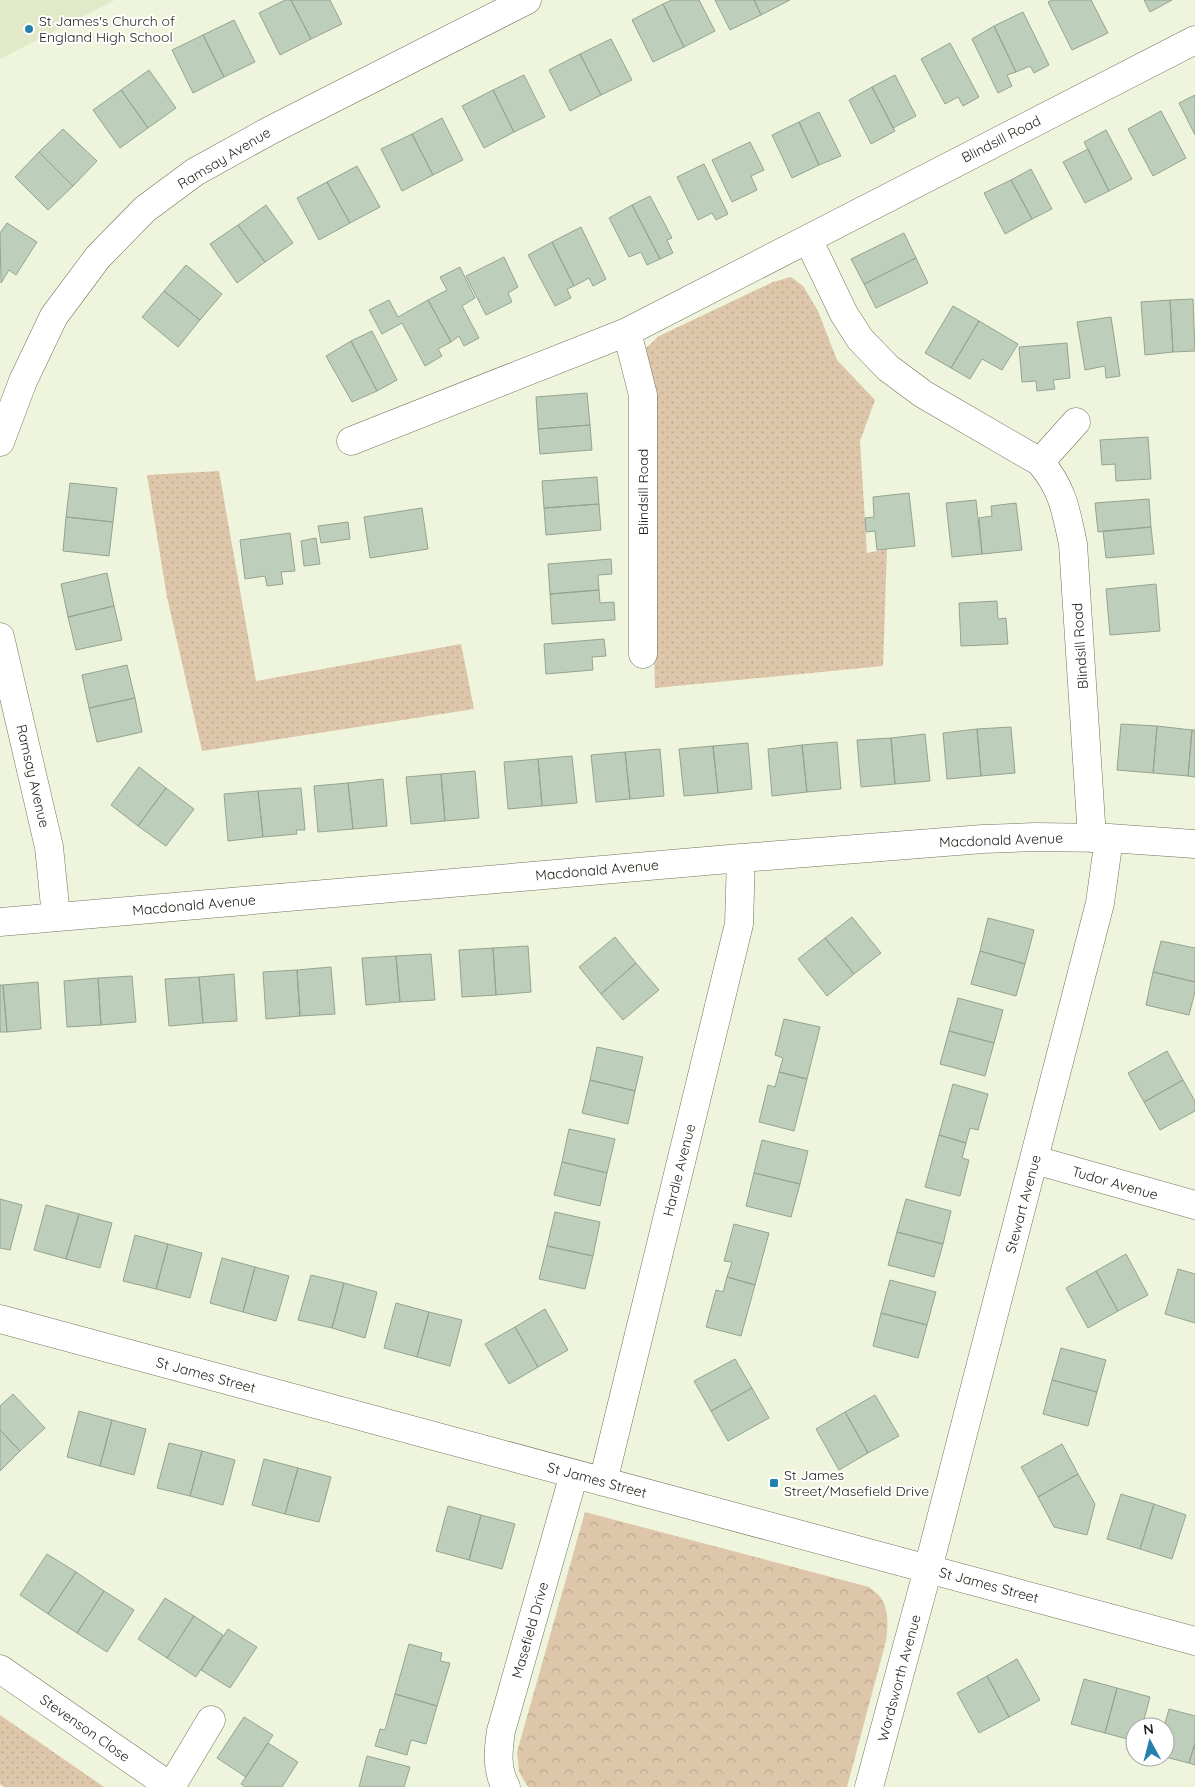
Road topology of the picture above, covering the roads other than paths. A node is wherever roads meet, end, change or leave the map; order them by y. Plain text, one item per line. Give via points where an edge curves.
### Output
1 (527, 0) edge
2 (1195, 40) edge
3 (808, 239) junction
4 (627, 332) junction
5 (1076, 422) dead end
6 (351, 441) dead end
7 (0, 442) edge
8 (1040, 462) junction
9 (0, 637) edge
10 (643, 654) dead end
11 (1101, 838) junction
12 (1195, 844) edge
13 (741, 858) junction
14 (56, 916) junction
15 (0, 922) edge
16 (1035, 1160) junction
17 (1195, 1205) edge
18 (0, 1319) edge
19 (574, 1474) junction
20 (603, 1482) junction
21 (928, 1569) junction
22 (1195, 1640) edge
23 (0, 1669) edge
24 (211, 1720) dead end
25 (171, 1787) edge
26 (506, 1787) edge
27 (869, 1787) edge

1 - 7 street, Ramsay Avenue via 195,172 145,209 98,257 54,316 23,380
2 - 3 street, Blindsill Road
3 - 4 street, Blindsill Road
3 - 8 street, Blindsill Road via 844,314 860,339 888,368 923,394
4 - 6 street, Blindsill Road
4 - 10 street, Blindsill Road via 643,395
5 - 8 street
8 - 11 street, Blindsill Road via 1049,472 1064,502 1073,544
9 - 14 street, Ramsay Avenue via 49,847
11 - 12 street, Macdonald Avenue
11 - 13 street, Macdonald Avenue via 983,839
11 - 16 street, Stewart Avenue via 1100,902
13 - 14 street, Macdonald Avenue
13 - 20 street, Hardie Avenue via 739,924
14 - 15 street, Macdonald Avenue
16 - 17 street, Tudor Avenue
16 - 21 street, Stewart Avenue
18 - 19 street, St James Street
19 - 20 street, St James Street
19 - 26 street, Masefield Drive via 501,1732 499,1769
20 - 21 street, St James Street
21 - 22 street, St James Street
21 - 27 street, Wordsworth Avenue
23 - 25 street, Stevenson Close
24 - 25 street, Stevenson Close

